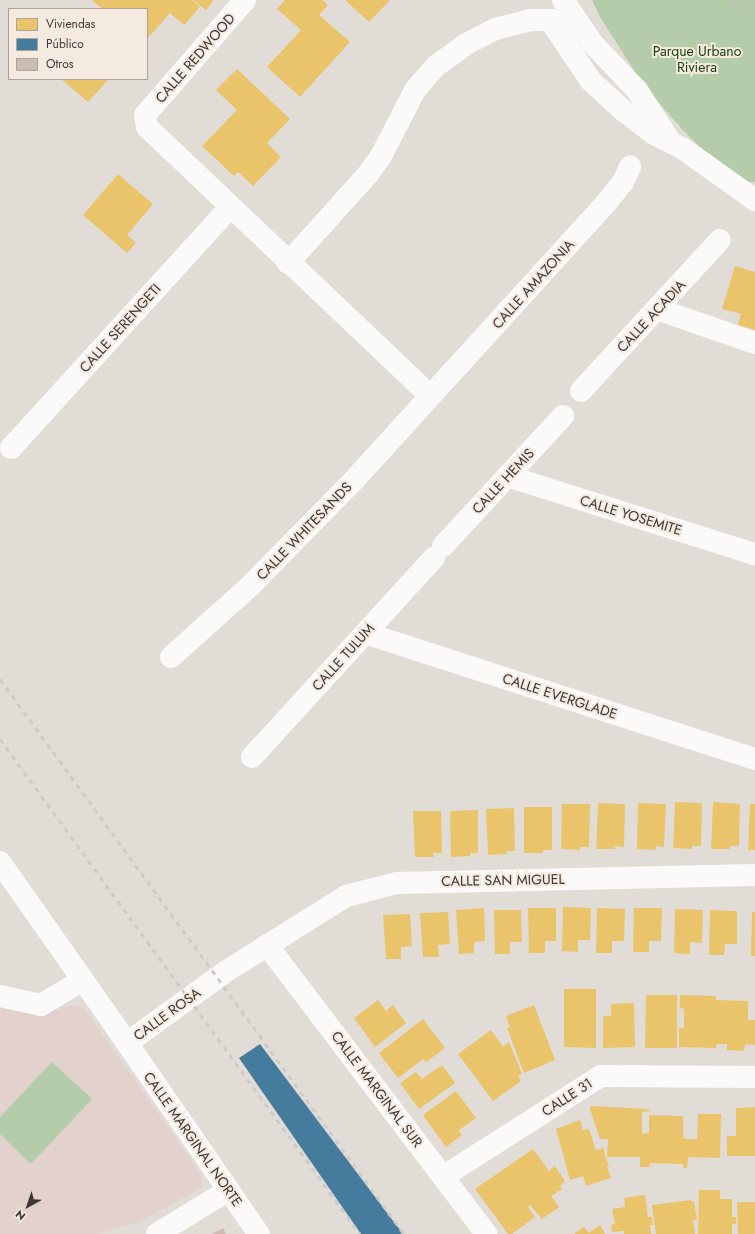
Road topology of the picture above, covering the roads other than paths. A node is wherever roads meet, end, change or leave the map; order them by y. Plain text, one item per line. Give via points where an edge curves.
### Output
1 (245, 0) edge
2 (563, 0) edge
3 (550, 20) junction
4 (578, 24) junction
5 (671, 143) junction
6 (630, 167) dead end
7 (755, 200) edge
8 (230, 207) junction
9 (720, 240) dead end
10 (288, 263) junction
11 (657, 309) junction
12 (755, 343) edge
13 (581, 391) dead end
14 (430, 396) junction
15 (563, 416) dead end
16 (11, 448) dead end
17 (507, 476) junction
18 (439, 552) joint
19 (755, 554) edge
20 (365, 633) junction
21 (171, 657) dead end
22 (252, 757) dead end
23 (755, 759) edge
24 (0, 862) edge
25 (755, 875) edge
26 (267, 945) junction
27 (83, 980) junction
28 (0, 996) edge
29 (127, 1043) junction
30 (755, 1077) edge
31 (444, 1176) junction
32 (229, 1190) junction
33 (157, 1234) edge
34 (259, 1234) edge
35 (486, 1234) edge

1 - 8 street, CALLE REDWOOD via 145,115 147,127
2 - 4 street
3 - 4 street
3 - 5 street via 591,81 648,130
3 - 10 street via 530,20 495,29 466,44 436,66 415,90 381,156 368,174
4 - 5 street via 593,44 637,90
5 - 7 street via 682,148
6 - 14 street, CALLE AMAZONIA via 623,182 606,203
8 - 10 street
8 - 16 street, CALLE SERENGETI
9 - 11 street, CALLE ACADIA
10 - 14 street
11 - 12 street
11 - 13 street, CALLE ACADIA
14 - 21 street, CALLE WHITESANDS via 350,485 281,556
15 - 17 street, CALLE HEMIS
17 - 18 street, CALLE HEMIS
17 - 19 street, CALLE YOSEMITE
18 - 20 street, CALLE TULUM
20 - 22 street, CALLE TULUM
20 - 23 street, CALLE EVERGLADE
24 - 27 street, CALLE ROSA
25 - 26 street, CALLE SAN MIGUEL via 397,883 346,896
26 - 29 street, CALLE ROSA via 176,1006
26 - 31 street, CALLE MARGINAL SUR
27 - 28 street via 40,1005
27 - 29 street, CALLE ROSA
29 - 32 street, CALLE MARGINAL NORTE
30 - 31 street, CALLE 31 via 601,1076
31 - 35 street, CALLE MARGINAL SUR
32 - 33 street
32 - 34 street, CALLE MARGINAL NORTE

